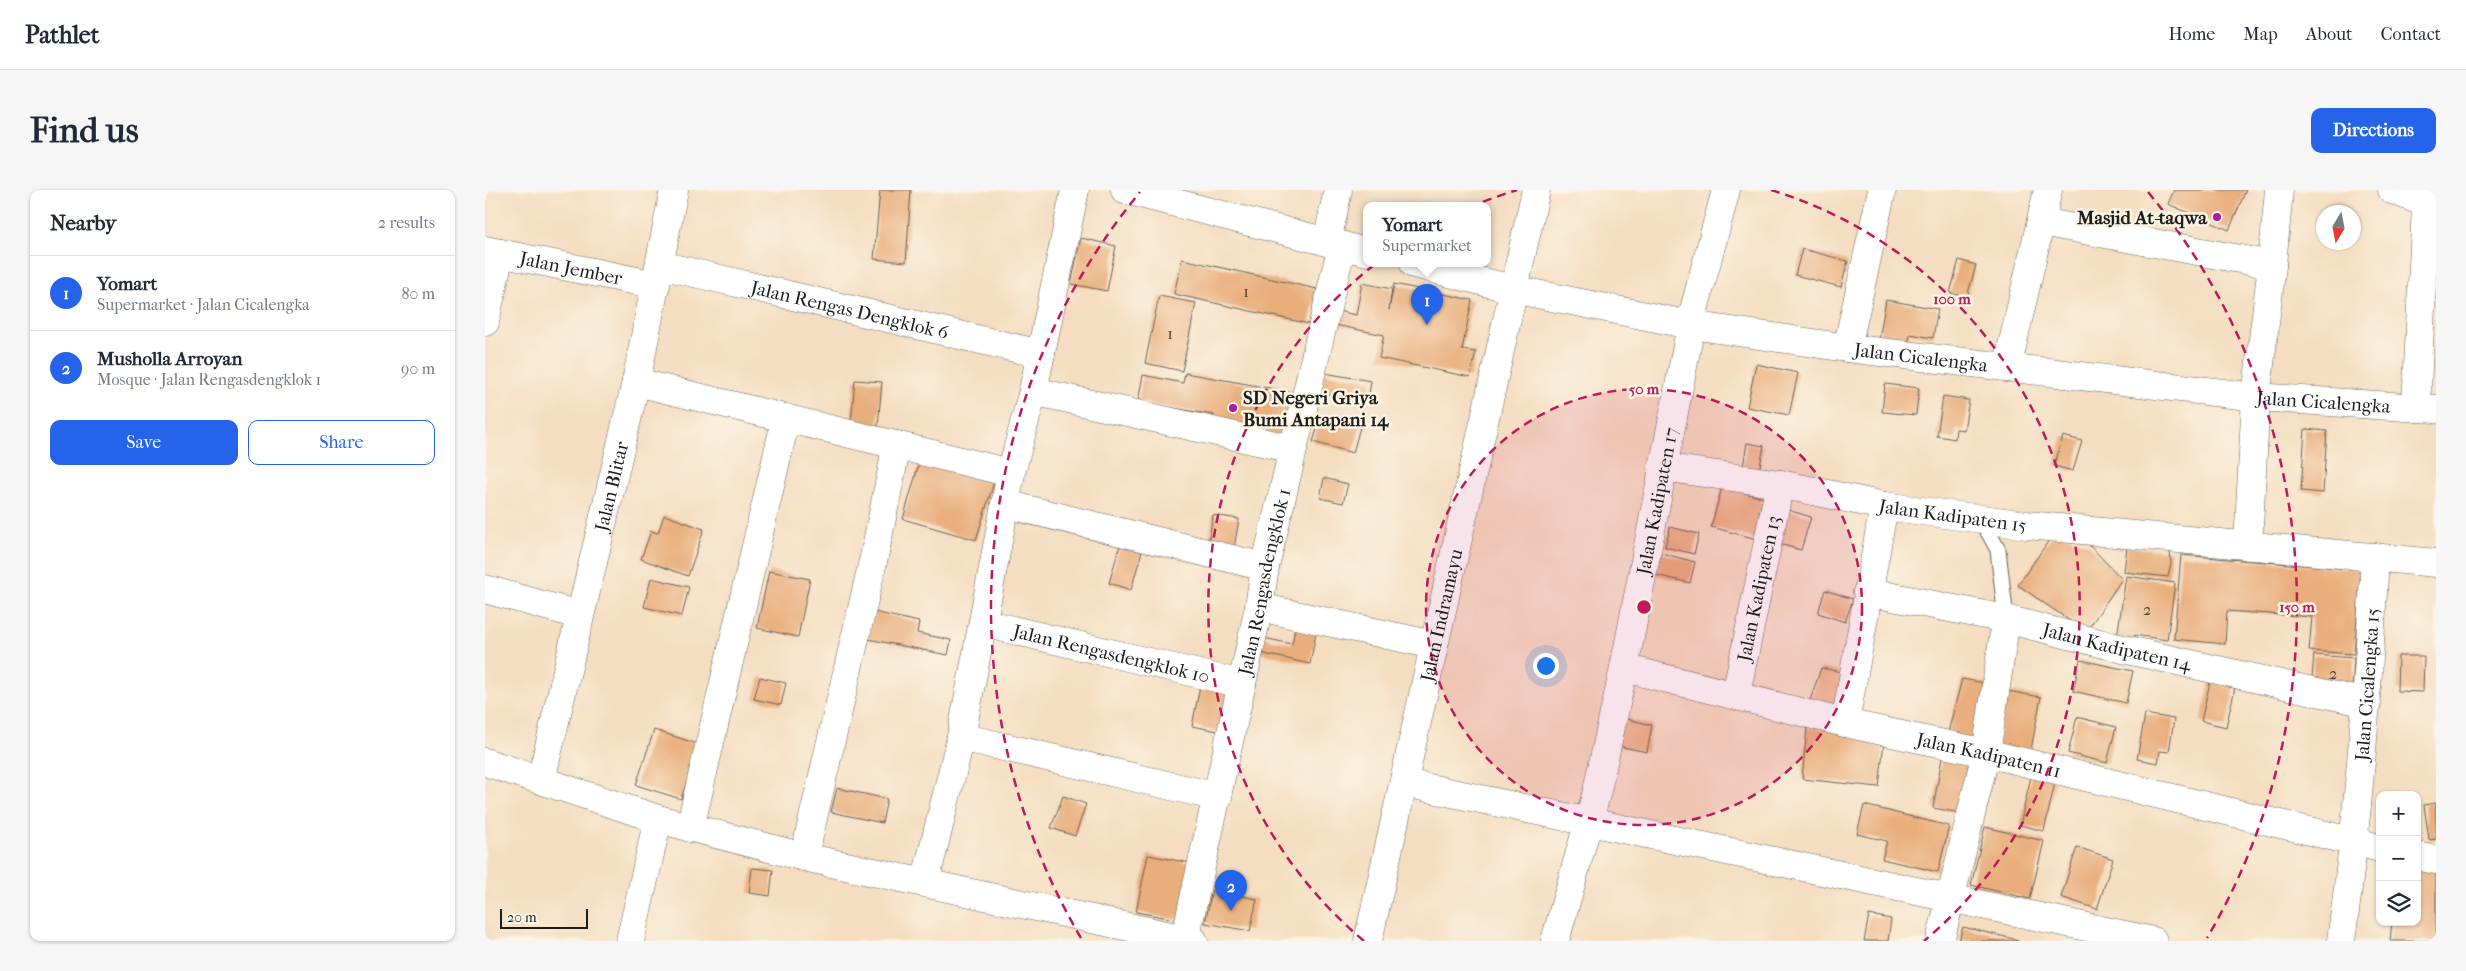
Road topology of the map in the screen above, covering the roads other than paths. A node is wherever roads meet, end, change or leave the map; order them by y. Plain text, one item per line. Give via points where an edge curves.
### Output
1 (674, 190) edge
2 (1075, 190) edge
3 (1125, 190) edge
4 (1338, 190) edge
5 (1536, 190) edge
6 (1726, 190) edge
7 (1882, 190) edge
8 (2048, 190) edge
9 (2279, 190) edge
10 (2392, 190) edge
11 (2431, 206) edge
12 (2041, 222) junction
13 (1345, 246) edge
14 (493, 252) edge
15 (2272, 264) junction
16 (1426, 267) edge
17 (658, 275) junction
18 (1512, 289) junction
19 (485, 322) edge
20 (1691, 325) junction
21 (1847, 348) junction
22 (1041, 354) junction
23 (2007, 368) junction
24 (636, 382) junction
25 (1033, 391) junction
26 (2256, 397) junction
27 (2426, 408) edge
28 (786, 418) junction
29 (897, 445) junction
30 (1293, 448) junction
31 (1662, 467) junction
32 (1011, 473) junction
33 (1781, 484) junction
34 (1005, 504) junction
35 (1884, 506) junction
36 (1981, 519) junction
37 (2247, 546) junction
38 (2375, 558) junction
39 (2436, 562) edge
40 (1265, 567) junction
41 (485, 589) edge
42 (1867, 592) junction
43 (1259, 607) junction
44 (579, 615) junction
45 (2006, 619) junction
46 (983, 623) junction
47 (1434, 645) junction
48 (1624, 668) junction
49 (1242, 684) junction
50 (1735, 694) junction
51 (2367, 703) junction
52 (1845, 723) junction
53 (961, 737) junction
54 (1986, 753) junction
55 (485, 762) edge
56 (541, 780) junction
57 (1405, 783) junction
58 (1218, 797) junction
59 (658, 819) junction
60 (1589, 821) junction
61 (690, 828) junction
62 (2367, 845) edge
63 (805, 857) junction
64 (2421, 857) edge
65 (2436, 860) edge
66 (925, 882) junction
67 (1950, 899) junction
68 (1190, 933) edge
69 (1153, 936) edge
70 (630, 941) edge
71 (1368, 941) edge
72 (1555, 941) edge
73 (1940, 941) edge
74 (2153, 941) edge
75 (2341, 941) edge

1 - 17 street, Jalan Blitar
2 - 22 street
3 - 13 street
4 - 13 street, Jalan Rengasdengklok 1
5 - 18 street, Jalan Indramayu
6 - 20 street, Jalan Kadipaten 17
7 - 21 street
8 - 12 street
9 - 15 street
10 - 11 street
11 - 27 street
12 - 15 street
12 - 23 street
13 - 30 street, Jalan Rengasdengklok 1
14 - 17 street, Jalan Jember
14 - 19 street
15 - 26 street
16 - 18 street, Jalan Cicalengka
17 - 22 street, Jalan Rengas Dengklok 6
17 - 24 street, Jalan Blitar
18 - 20 street, Jalan Cicalengka
18 - 47 street, Jalan Indramayu
20 - 21 street, Jalan Cicalengka
20 - 31 street, Jalan Kadipaten 17
21 - 23 street, Jalan Cicalengka
22 - 25 street
23 - 26 street, Jalan Cicalengka
24 - 28 street
24 - 44 street, Jalan Blitar
25 - 30 street
25 - 32 street
26 - 27 street, Jalan Cicalengka
26 - 37 street
28 - 29 street
28 - 61 street
29 - 32 street
29 - 63 street
30 - 40 street, Jalan Rengasdengklok 1
31 - 33 street, Jalan Kadipaten 15
31 - 48 street, Jalan Kadipaten 17
32 - 34 street
33 - 35 street, Jalan Kadipaten 15
33 - 50 street, Jalan Kadipaten 13
34 - 40 street
34 - 46 street
35 - 36 street, Jalan Kadipaten 15
35 - 42 street
36 - 37 street, Jalan Kadipaten 15
36 - 45 lane via 1998,550
37 - 38 street, Jalan Kadipaten 15
38 - 39 street, Jalan Kadipaten 15
38 - 51 street, Jalan Cicalengka 15
40 - 43 street, Jalan Rengasdengklok 1
41 - 44 street
42 - 45 street, Jalan Kadipaten 14
42 - 52 street
43 - 47 street
43 - 49 street, Jalan Rengasdengklok 1
44 - 56 street, Jalan Blitar
45 - 51 street, Jalan Kadipaten 14 via 2123,649
45 - 54 street
46 - 49 street, Jalan Rengasdengklok 10
46 - 53 street
47 - 57 street, Jalan Indramayu
48 - 50 street, Jalan Kadipaten 11
48 - 60 street, Jalan Kadipaten 17
49 - 58 street, Jalan Rengasdengklok 1
50 - 52 street, Jalan Kadipaten 11
51 - 62 street, Jalan Cicalengka 15
52 - 54 street, Jalan Kadipaten 11
53 - 58 street
53 - 66 street
54 - 62 street, Jalan Kadipaten 11
54 - 67 street
55 - 56 street
56 - 59 street
57 - 60 street
57 - 71 street, Jalan Indramayu
58 - 68 street, Jalan Rengasdengklok 1
59 - 61 street
59 - 70 street
60 - 67 street
60 - 72 street, Jalan Kadipaten 17
61 - 63 street
62 - 75 street, Jalan Cicalengka 15
63 - 66 street
64 - 65 street
66 - 69 street
67 - 73 street
67 - 74 street
68 - 69 street

